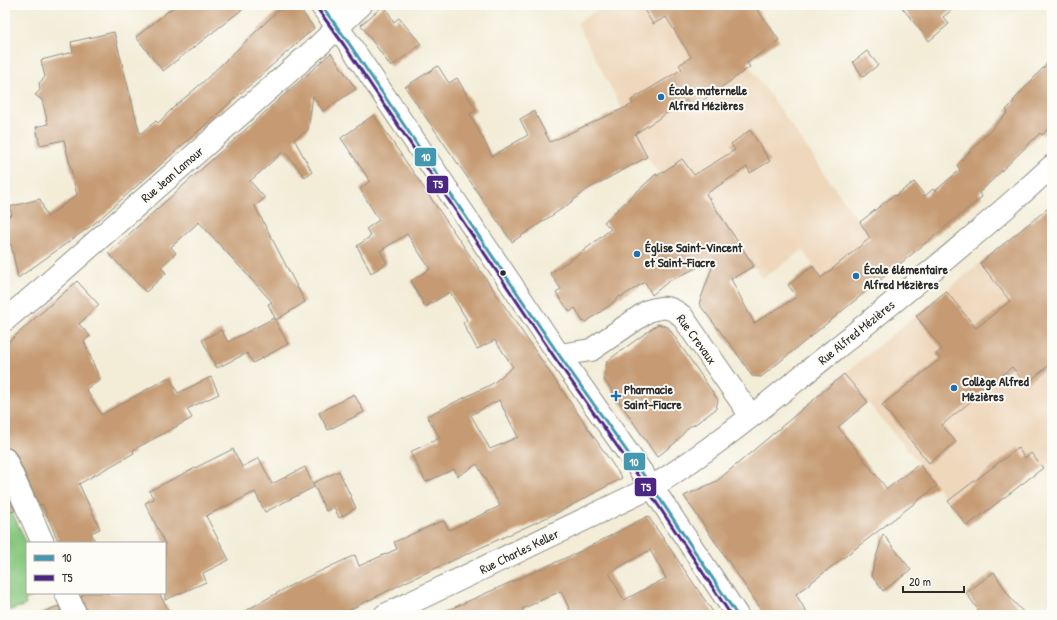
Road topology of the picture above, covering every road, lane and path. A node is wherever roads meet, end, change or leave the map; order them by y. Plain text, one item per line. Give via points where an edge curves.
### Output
1 (321, 5) edge
2 (361, 5) edge
3 (337, 27) junction
4 (1052, 166) edge
5 (5, 320) edge
6 (559, 355) junction
7 (752, 416) junction
8 (5, 459) edge
9 (652, 487) junction
10 (43, 542) edge
11 (66, 594) edge
12 (76, 615) edge
13 (385, 615) edge
14 (737, 615) edge

1 - 3 main road
2 - 3 main road, Rue Jean Lamour
3 - 5 main road, Rue Jean Lamour
3 - 6 main road
4 - 7 main road, Rue Alfred Mézières via 963,244
6 - 7 main road, Rue Crevaux via 591,350 648,311 667,307 682,316
6 - 9 main road
7 - 9 main road, Rue Alfred Mézières
8 - 10 main road
9 - 13 main road, Rue Charles Keller
9 - 14 main road
11 - 12 main road

